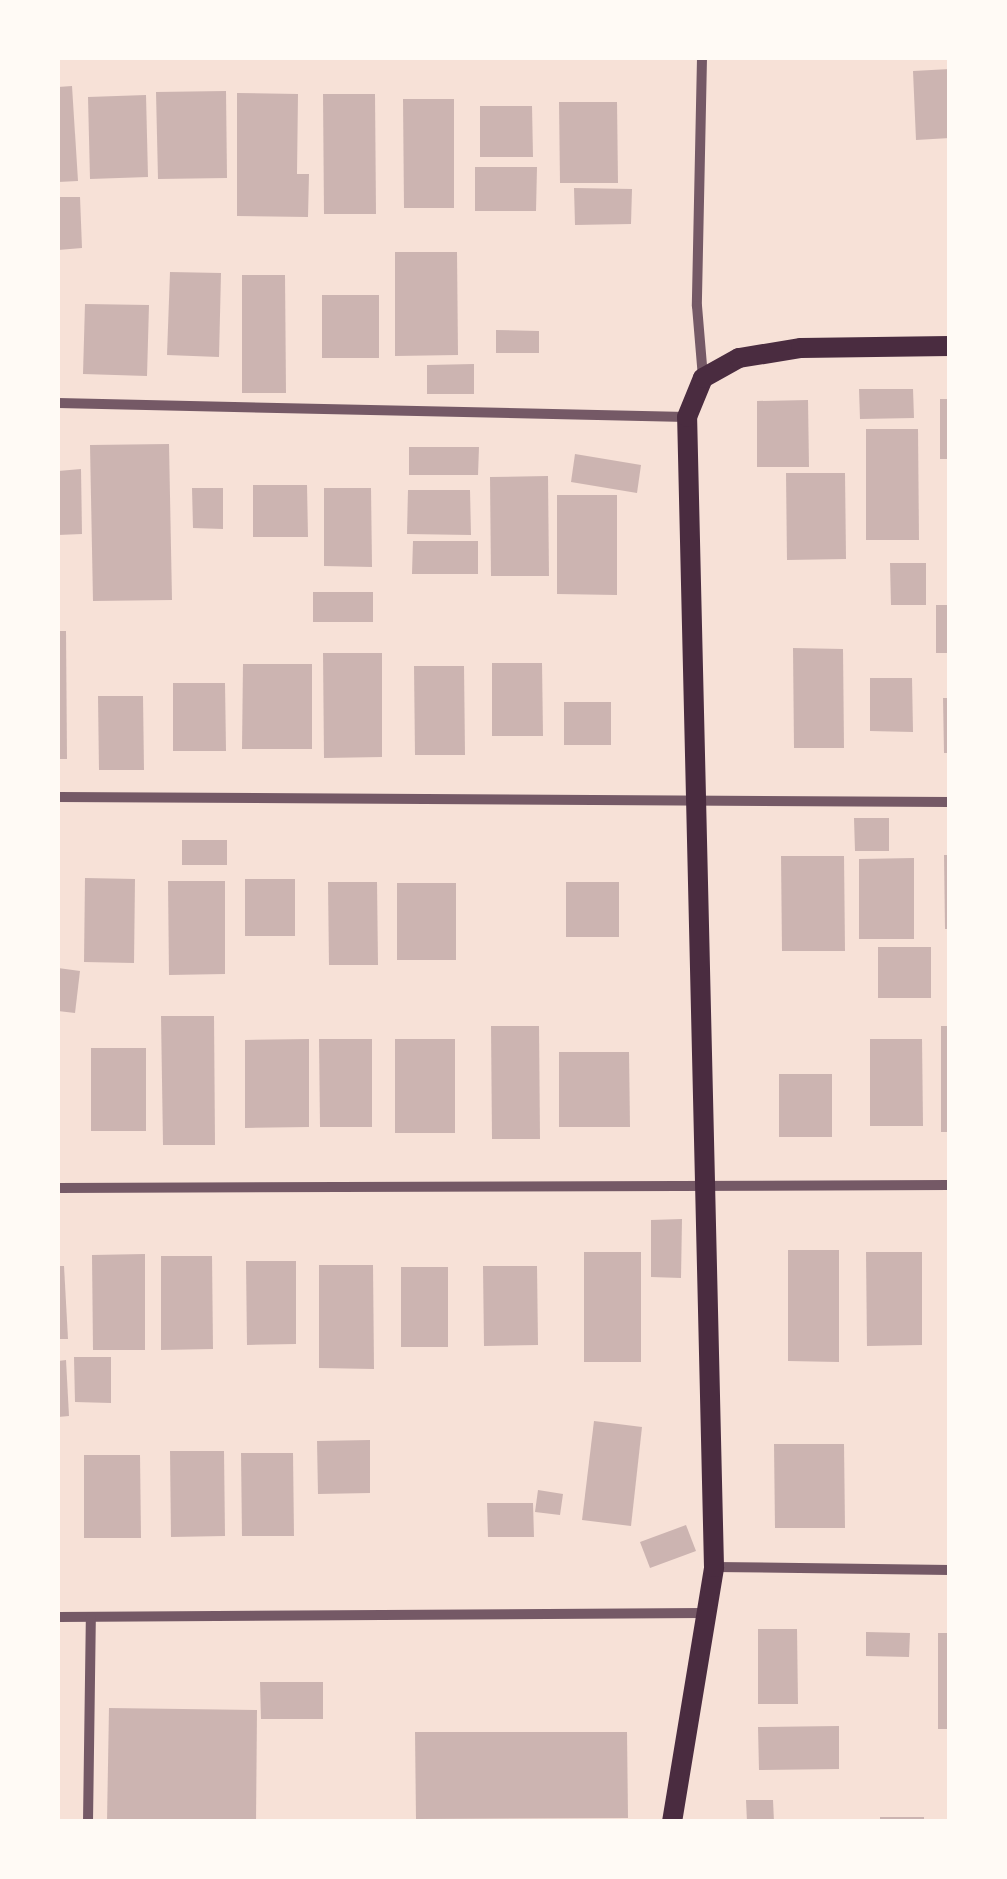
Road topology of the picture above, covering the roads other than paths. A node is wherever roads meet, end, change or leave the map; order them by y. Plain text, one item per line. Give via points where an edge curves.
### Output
1 (702, 58) edge
2 (950, 346) edge
3 (703, 378) junction
4 (58, 403) edge
5 (687, 417) junction
6 (58, 796) edge
7 (699, 801) junction
8 (950, 802) edge
9 (704, 1184) junction
10 (950, 1185) edge
11 (58, 1188) edge
12 (714, 1567) junction
13 (950, 1570) edge
14 (703, 1613) junction
15 (58, 1617) edge
16 (91, 1617) junction
17 (88, 1822) edge
18 (672, 1822) edge

1 - 3 street via 697,306
2 - 3 main road via 802,348 739,358
3 - 5 main road
4 - 5 street
5 - 7 main road
6 - 7 street
7 - 8 street
7 - 9 main road
9 - 10 street
9 - 11 street
9 - 12 main road
12 - 13 street
12 - 14 main road
14 - 16 street
14 - 18 main road
15 - 16 street
16 - 17 street

